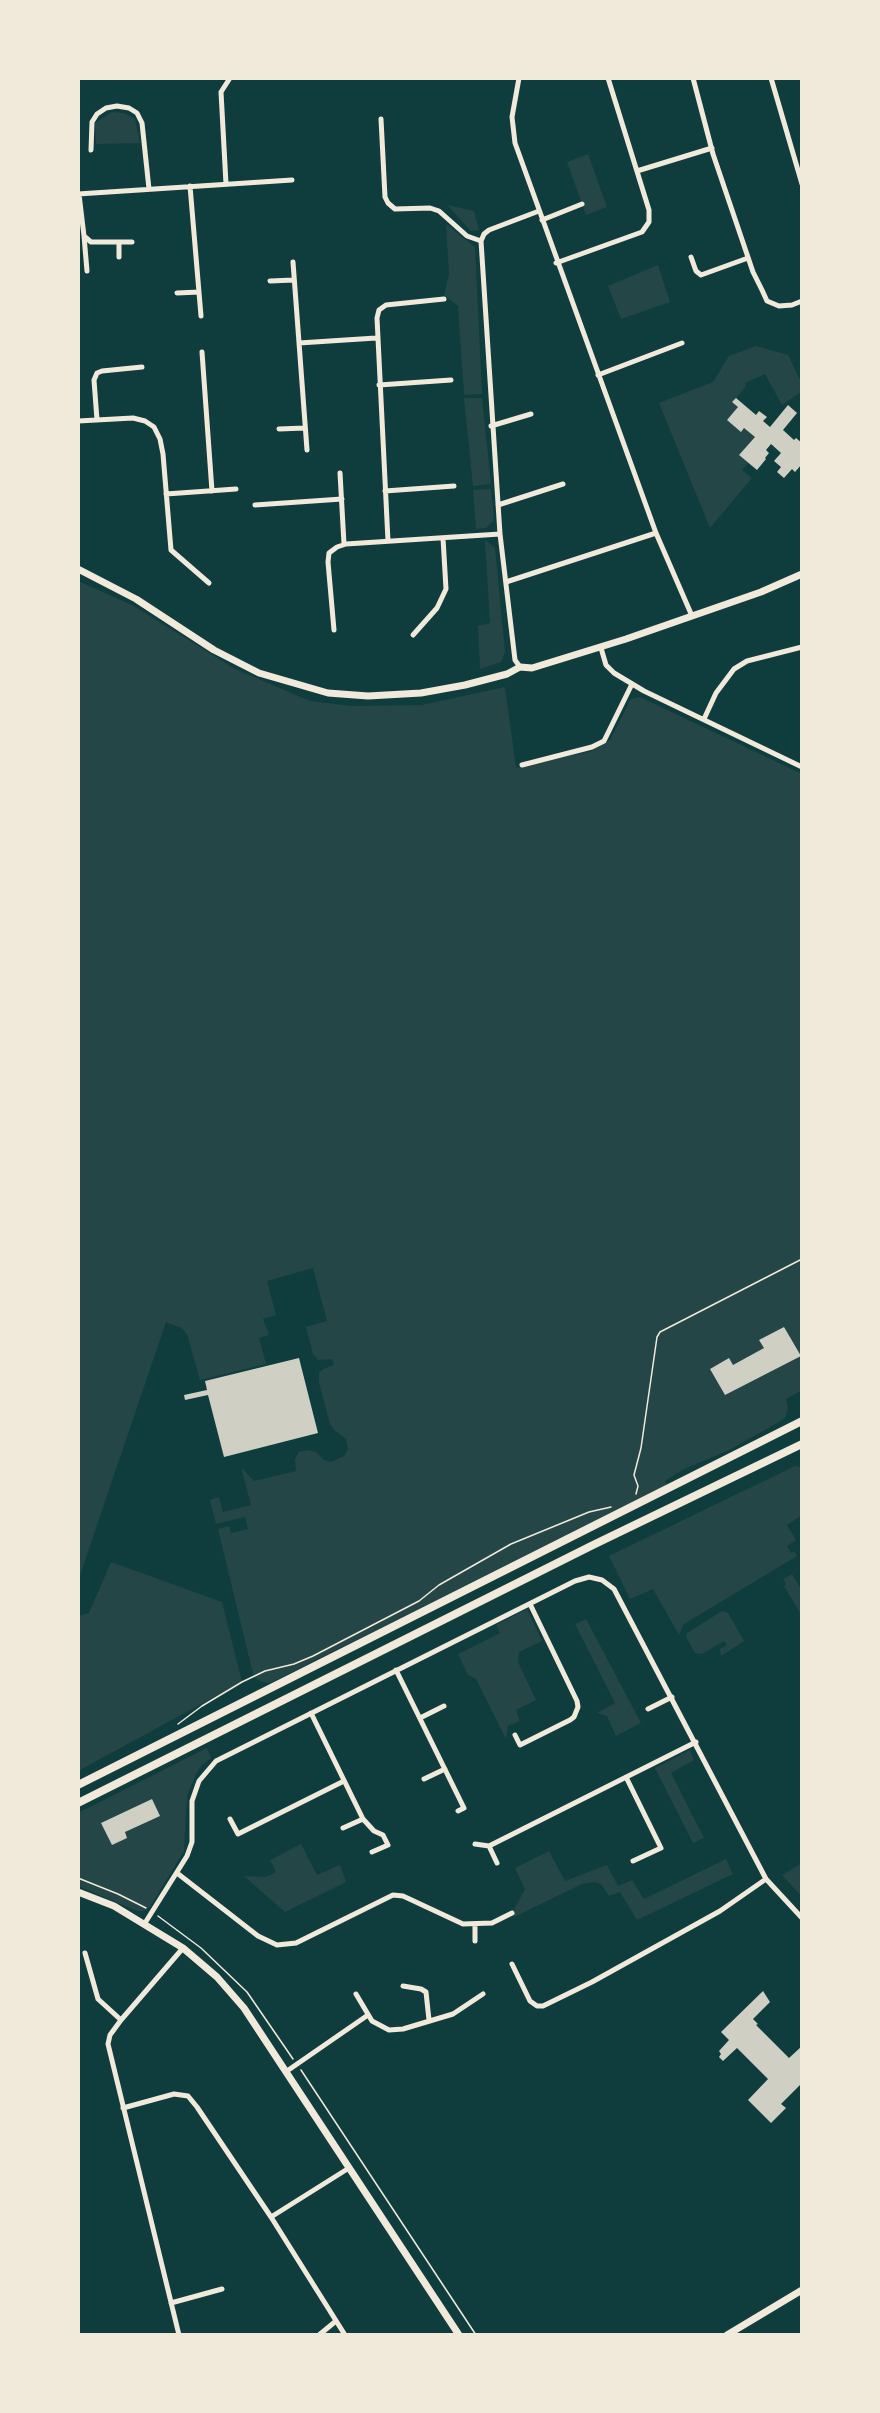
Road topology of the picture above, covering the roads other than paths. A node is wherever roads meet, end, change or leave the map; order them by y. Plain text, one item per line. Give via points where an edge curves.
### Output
1 (230, 78) edge
2 (519, 78) edge
3 (608, 78) edge
4 (693, 78) edge
5 (771, 78) edge
6 (381, 119) dead end
7 (712, 148) junction
8 (91, 150) dead end
9 (637, 171) junction
10 (292, 180) dead end
11 (226, 184) junction
12 (802, 184) edge
13 (190, 186) junction
14 (149, 189) junction
15 (78, 194) edge
16 (582, 204) dead end
17 (539, 212) junction
18 (542, 220) junction
19 (84, 236) junction
20 (481, 241) junction
21 (119, 242) junction
22 (132, 242) dead end
23 (119, 257) dead end
24 (691, 257) dead end
25 (748, 258) junction
26 (293, 262) dead end
27 (556, 262) junction
28 (87, 271) dead end
29 (701, 275) junction
30 (294, 280) junction
31 (270, 281) dead end
32 (700, 284) dead end
33 (199, 292) junction
34 (177, 293) dead end
35 (444, 299) dead end
36 (802, 302) edge
37 (201, 316) dead end
38 (376, 338) junction
39 (299, 343) junction
40 (682, 343) dead end
41 (202, 352) dead end
42 (142, 367) dead end
43 (598, 375) junction
44 (451, 380) dead end
45 (379, 385) junction
46 (531, 414) dead end
47 (97, 420) junction
48 (78, 421) edge
49 (491, 426) junction
50 (305, 428) junction
51 (279, 429) dead end
52 (307, 450) dead end
53 (340, 473) dead end
54 (563, 484) dead end
55 (454, 486) dead end
56 (236, 489) dead end
57 (212, 491) junction
58 (385, 491) junction
59 (166, 494) junction
60 (342, 500) junction
61 (255, 505) dead end
62 (498, 505) junction
63 (656, 533) junction
64 (500, 534) junction
65 (443, 538) junction
66 (388, 541) junction
67 (344, 544) junction
68 (78, 569) edge
69 (802, 574) edge
70 (506, 582) junction
71 (209, 583) dead end
72 (692, 616) junction
73 (334, 630) dead end
74 (413, 636) dead end
75 (802, 647) edge
76 (601, 648) junction
77 (520, 667) junction
78 (632, 684) junction
79 (704, 719) junction
80 (522, 765) dead end
81 (802, 767) edge
82 (802, 1421) edge
83 (802, 1444) edge
84 (530, 1604) junction
85 (396, 1670) junction
86 (672, 1697) junction
87 (444, 1706) dead end
88 (648, 1709) dead end
89 (311, 1713) junction
90 (420, 1718) junction
91 (515, 1735) dead end
92 (696, 1742) junction
93 (445, 1769) junction
94 (626, 1777) junction
95 (424, 1779) dead end
96 (344, 1781) junction
97 (78, 1785) edge
98 (78, 1803) edge
99 (458, 1811) dead end
100 (230, 1819) dead end
101 (363, 1819) junction
102 (343, 1828) dead end
103 (475, 1844) dead end
104 (489, 1846) junction
105 (372, 1852) dead end
106 (633, 1861) dead end
107 (497, 1863) dead end
108 (177, 1873) junction
109 (766, 1879) junction
110 (78, 1892) edge
111 (512, 1913) dead end
112 (802, 1918) edge
113 (145, 1923) junction
114 (475, 1925) junction
115 (474, 1941) dead end
116 (183, 1948) junction
117 (85, 1953) dead end
118 (512, 1964) dead end
119 (403, 1986) dead end
120 (356, 1994) dead end
121 (483, 1994) dead end
122 (368, 2015) junction
123 (121, 2020) junction
124 (429, 2020) junction
125 (286, 2071) junction
126 (123, 2108) junction
127 (349, 2168) junction
128 (271, 2217) junction
129 (222, 2289) dead end
130 (802, 2290) edge
131 (171, 2303) junction
132 (336, 2321) junction
133 (179, 2335) edge
134 (320, 2335) edge
135 (345, 2335) edge
136 (459, 2335) edge
137 (727, 2335) edge

1 - 11 street via 220,92
2 - 17 street via 512,117 514,144
3 - 9 street
4 - 7 street
5 - 12 street
6 - 20 street via 388,203 395,209 439,211 467,236
7 - 9 street
7 - 25 street
8 - 14 street via 92,122 97,114 117,106 137,113 142,123
9 - 27 street via 649,210 649,222 642,232
10 - 11 street
11 - 13 street
13 - 14 street
13 - 33 street
14 - 15 street
15 - 19 street
16 - 18 street
17 - 18 street
17 - 20 street via 489,230
18 - 27 street
19 - 21 street via 91,243
19 - 28 street
20 - 49 street
21 - 22 street
21 - 23 street
24 - 29 street
25 - 29 street
25 - 36 street via 767,301 779,306
26 - 30 street
27 - 43 street
29 - 32 street
30 - 31 street
30 - 39 street
33 - 34 street
33 - 37 street
35 - 38 street via 386,305 376,318
38 - 39 street
38 - 45 street
39 - 50 street
40 - 43 street
41 - 57 street
42 - 47 street via 97,373
43 - 63 street
44 - 45 street
45 - 58 street
46 - 49 street
47 - 48 street
47 - 59 street via 133,418 154,427 160,439
49 - 62 street
50 - 51 street
50 - 52 street
53 - 60 street
54 - 62 street
55 - 58 street
56 - 57 street
57 - 59 street
58 - 66 street
59 - 71 street via 171,550
60 - 61 street
60 - 67 street
62 - 64 street
63 - 70 street
63 - 72 street
64 - 65 street
64 - 70 street
65 - 66 street
65 - 74 street via 446,589 437,608
66 - 67 street
67 - 73 street via 330,554 328,562
68 - 77 street via 250,668 328,693 422,693 507,674
69 - 72 street
70 - 77 street
72 - 76 street
75 - 79 street via 747,661 734,669 723,681
76 - 77 street via 532,668
76 - 78 street via 606,665
78 - 79 street
78 - 80 street via 604,741
79 - 81 street
82 - 97 highway
83 - 98 highway
84 - 85 street
84 - 86 street via 581,1578 596,1577 608,1583
84 - 91 street via 578,1707 570,1720 520,1744
85 - 89 street
85 - 90 street
86 - 88 street
86 - 92 street
87 - 90 street
89 - 96 street
89 - 108 street via 216,1761 206,1770 192,1801 192,1842
90 - 93 street
92 - 94 street
92 - 109 street
93 - 95 street
93 - 99 street via 464,1808
94 - 104 street
94 - 106 street via 661,1848
96 - 100 street via 238,1834
96 - 101 street
101 - 102 street
101 - 105 street via 383,1835 388,1845
103 - 104 street
104 - 107 street
108 - 113 street
108 - 114 street via 258,1936 277,1945 296,1943 393,1895 463,1924
109 - 112 street
109 - 118 street via 701,1922 548,2003 537,2006 530,2001
110 - 113 street
111 - 114 street via 492,1923
113 - 116 street
114 - 115 street
116 - 123 street
116 - 125 street via 217,1977 244,2008
117 - 123 street via 98,1999
119 - 124 street via 426,1992
120 - 122 street
121 - 124 street via 453,2014
122 - 124 street via 389,2030
122 - 125 street
123 - 126 street via 108,2044
125 - 127 street
126 - 128 street via 174,2094 188,2096
126 - 131 street
127 - 128 street
127 - 136 street
128 - 132 street
129 - 131 street
130 - 137 street
131 - 133 street
132 - 134 street
132 - 135 street

